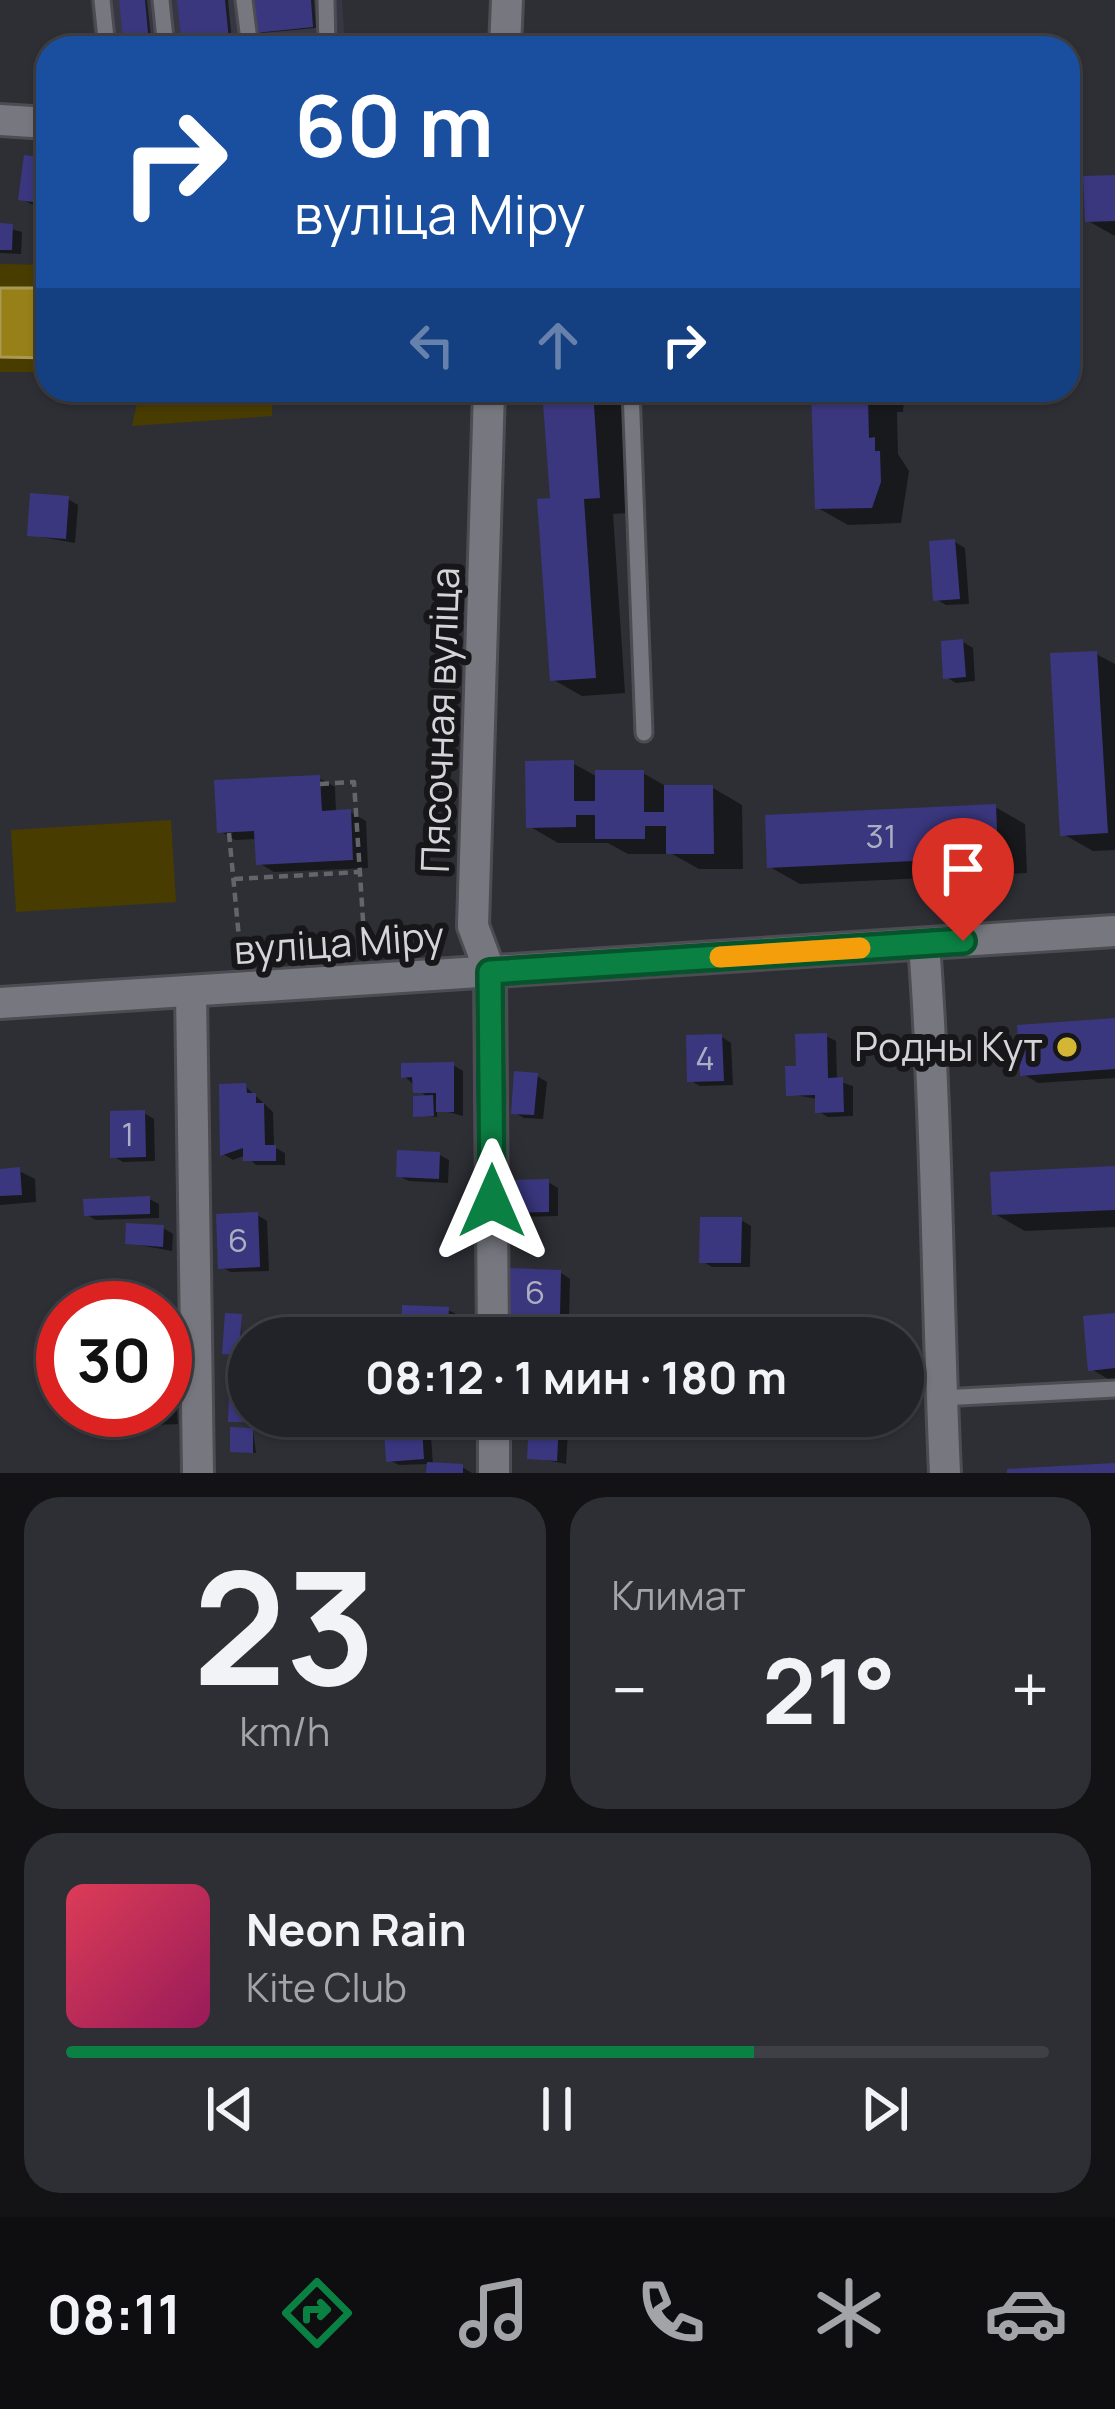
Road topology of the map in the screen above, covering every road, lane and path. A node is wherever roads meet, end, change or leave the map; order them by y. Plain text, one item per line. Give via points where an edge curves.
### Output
1 (103, 0) edge
2 (161, 0) edge
3 (244, 0) edge
4 (326, 0) edge
5 (507, 0) edge
6 (105, 36) edge
7 (165, 36) edge
8 (248, 36) edge
9 (326, 36) edge
10 (506, 36) edge
11 (0, 120) edge
12 (36, 123) edge
13 (489, 402) edge
14 (631, 402) edge
15 (644, 733) dead end
16 (320, 784) dead end
17 (229, 833) dead end
18 (359, 872) junction
19 (233, 879) junction
20 (1115, 931) edge
21 (924, 944) junction
22 (490, 972) junction
23 (367, 980) junction
24 (244, 988) junction
25 (191, 992) junction
26 (0, 1004) edge
27 (494, 1317) edge
28 (1115, 1389) edge
29 (941, 1398) junction
30 (494, 1437) edge
31 (198, 1473) edge
32 (494, 1473) edge
33 (945, 1473) edge

1 - 6 lane
2 - 7 lane
3 - 8 lane
4 - 9 lane
5 - 10 street
11 - 12 street
13 - 22 street, Пясочная вуліца via 473,926
14 - 15 lane
16 - 18 path via 354,782
17 - 19 path
18 - 19 path
18 - 23 path
19 - 24 path
20 - 21 street, вуліца Міру
21 - 22 street, вуліца Міру
21 - 29 street
22 - 23 street, вуліца Міру
22 - 27 street, Пясочная вуліца
23 - 24 street, вуліца Міру
24 - 25 street, вуліца Міру
25 - 26 street, вуліца Міру
25 - 31 street
28 - 29 lane
29 - 33 street
30 - 32 street

